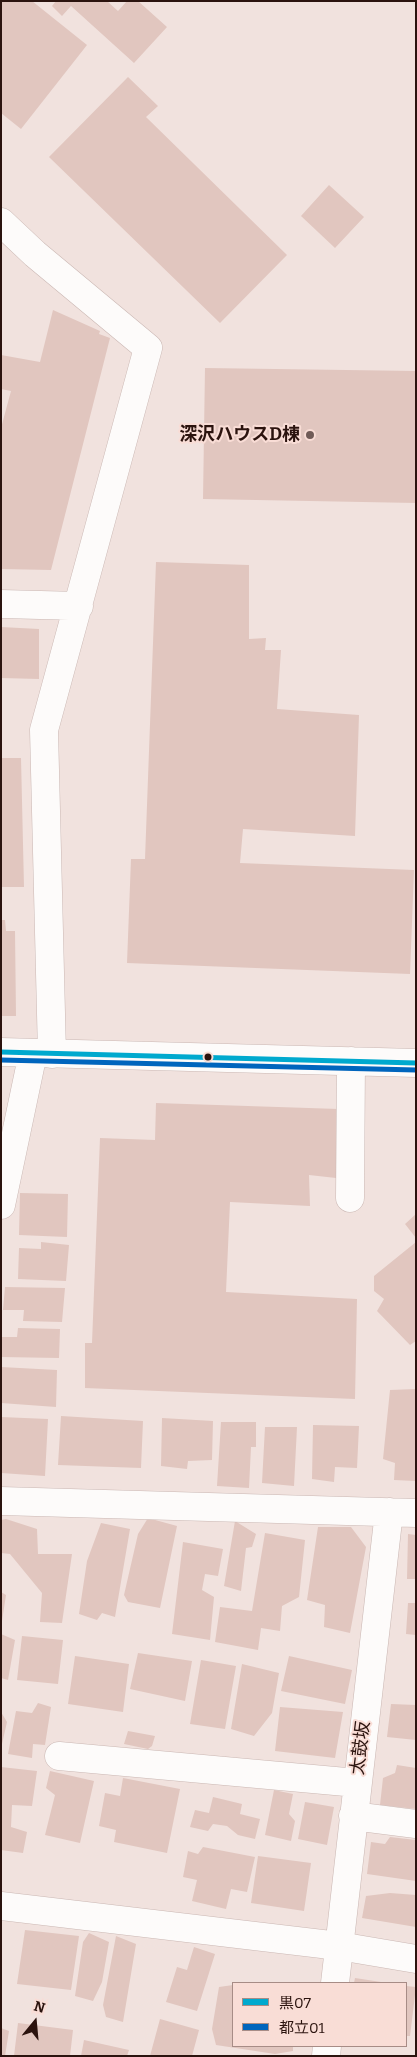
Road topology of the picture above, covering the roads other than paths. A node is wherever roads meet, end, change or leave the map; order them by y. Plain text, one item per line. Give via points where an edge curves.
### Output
1 (1, 222) edge
2 (1, 604) edge
3 (78, 606) junction
4 (1, 1052) edge
5 (42, 1054) junction
6 (351, 1062) junction
7 (416, 1063) edge
8 (350, 1198) dead end
9 (1, 1206) edge
10 (1, 1501) edge
11 (389, 1512) junction
12 (416, 1514) edge
13 (60, 1756) dead end
14 (357, 1783) junction
15 (353, 1816) junction
16 (416, 1824) edge
17 (1, 1906) edge
18 (339, 1946) junction
19 (416, 1958) edge
20 (335, 1982) edge

1 - 3 street via 34,254 148,348
2 - 3 street
3 - 5 street via 44,730
4 - 5 street
5 - 6 street
5 - 9 street
6 - 7 street
6 - 8 street
10 - 11 street
11 - 12 street
11 - 14 street, 太鼓坂
13 - 14 street
14 - 15 street, 太鼓坂
15 - 16 street
15 - 18 street, 太鼓坂
17 - 18 street
18 - 19 street
18 - 20 street, 太鼓坂

